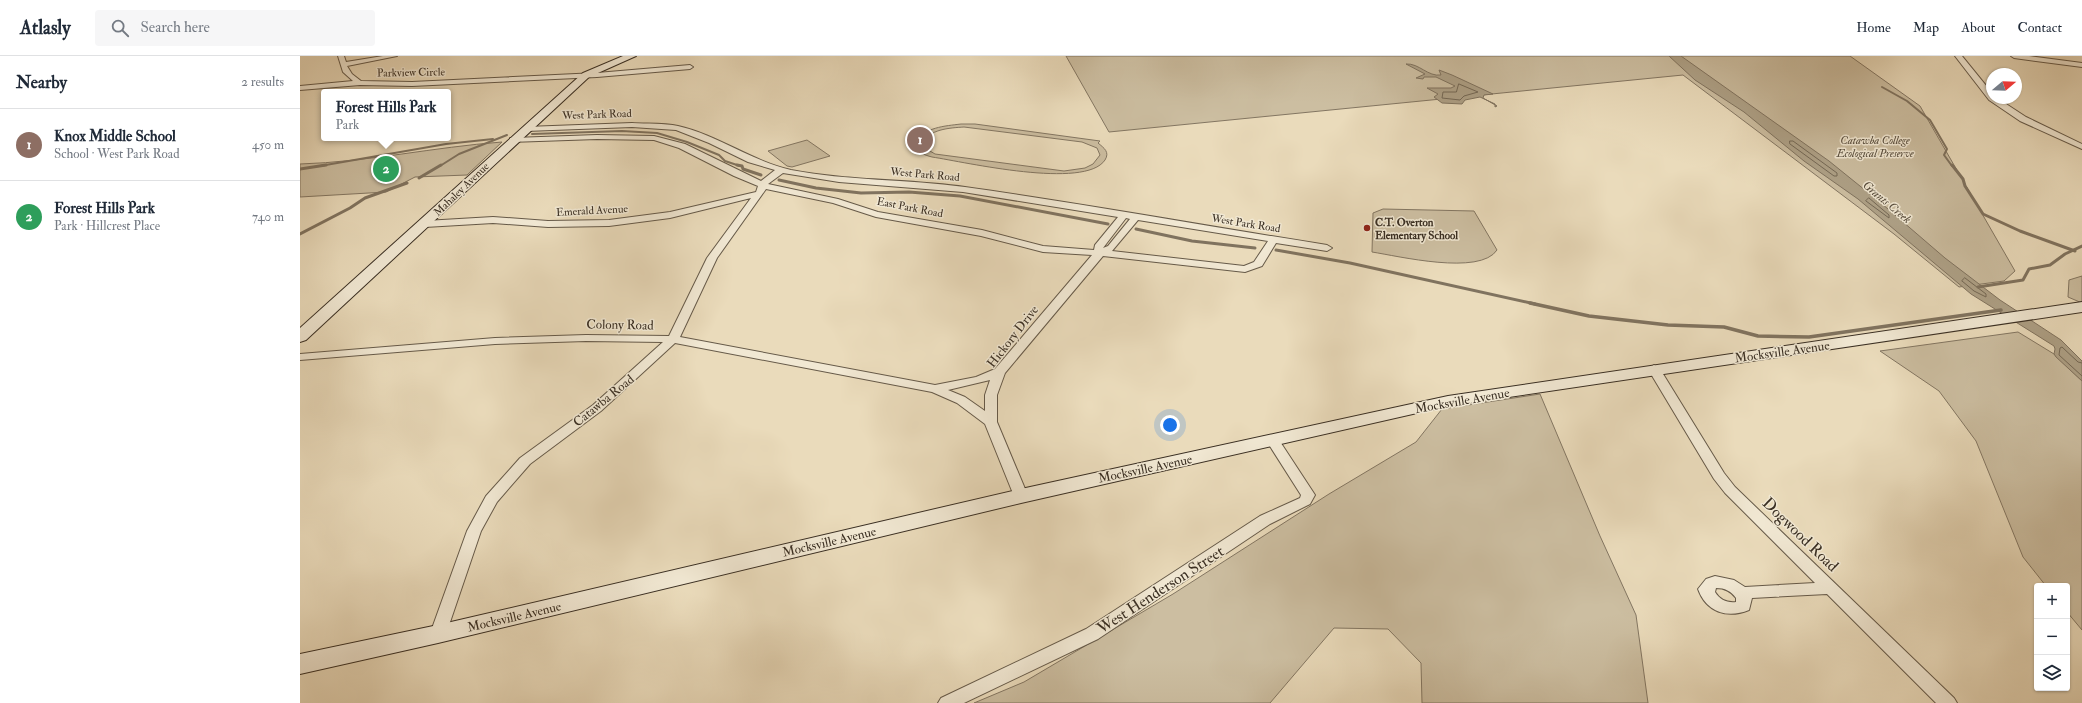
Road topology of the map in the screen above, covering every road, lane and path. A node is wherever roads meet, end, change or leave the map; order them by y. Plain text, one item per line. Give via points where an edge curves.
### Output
1 (341, 56) edge
2 (394, 56) edge
3 (632, 56) edge
4 (1958, 56) edge
5 (2014, 56) edge
6 (343, 65) junction
7 (2082, 65) edge
8 (690, 67) dead end
9 (586, 75) junction
10 (360, 83) junction
11 (412, 84) junction
12 (300, 88) edge
13 (403, 89) edge
14 (1986, 91) edge
15 (2000, 104) edge
16 (526, 129) junction
17 (513, 140) junction
18 (2082, 147) edge
19 (781, 170) junction
20 (760, 189) junction
21 (1124, 215) junction
22 (1136, 217) junction
23 (425, 224) junction
24 (1274, 239) junction
25 (1327, 248) dead end
26 (1100, 253) junction
27 (2082, 308) edge
28 (300, 337) edge
29 (673, 339) junction
30 (300, 356) edge
31 (1654, 369) junction
32 (999, 372) junction
33 (935, 389) junction
34 (991, 422) junction
35 (1272, 440) junction
36 (1021, 496) junction
37 (1831, 588) junction
38 (1742, 593) dead end
39 (438, 634) junction
40 (300, 664) edge
41 (947, 703) edge
42 (1948, 703) edge

1 - 6 street
2 - 6 street
3 - 9 street, Mahaley Avenue
4 - 14 street
5 - 7 street
6 - 10 street via 349,77
8 - 9 street, Parkview Circle
9 - 11 street, Parkview Circle
9 - 16 street, Mahaley Avenue
10 - 11 street, Parkview Circle
10 - 12 street, Parkview Circle
11 - 13 street
15 - 18 street via 2023,120
16 - 17 street, Mahaley Avenue
16 - 19 street, West Park Road via 632,124 678,128 751,160
17 - 20 street, East Park Road via 618,136 664,140 682,146
17 - 23 street, Mahaley Avenue
19 - 20 street, Catawba Road via 766,179
19 - 21 street, West Park Road via 839,179 963,189
20 - 23 street, Emerald Avenue via 676,214 609,223 548,224 493,220
20 - 26 street, East Park Road via 835,201 876,214 982,233 1024,245
20 - 29 street, Catawba Road via 712,258
21 - 22 street, West Park Road
21 - 26 street, Hickory Drive via 1098,247
22 - 24 street, West Park Road
22 - 26 street, Hickory Drive via 1111,248
23 - 28 street, Mahaley Avenue
24 - 25 street, West Park Road
24 - 26 street, East Park Road via 1258,264 1245,269
26 - 32 street, Hickory Drive
27 - 31 street, Mocksville Avenue
29 - 30 street, Colony Road via 495,341
29 - 33 street, Colony Road
29 - 39 street, Catawba Road via 597,408 525,461 491,499 474,531
31 - 35 street, Mocksville Avenue via 1468,397
31 - 37 street, Dogwood Road via 1724,484
32 - 33 street, Colony Road via 980,380
32 - 34 street, Hickory Drive via 991,395
33 - 34 street, Colony Road via 961,400
34 - 36 street, Hickory Drive
35 - 36 street, Mocksville Avenue
35 - 41 street, West Henderson Street via 1308,495 1305,501 1265,520 1092,634
36 - 39 street, Mocksville Avenue
37 - 38 street
37 - 42 street, Dogwood Road
39 - 40 street, Mocksville Avenue

